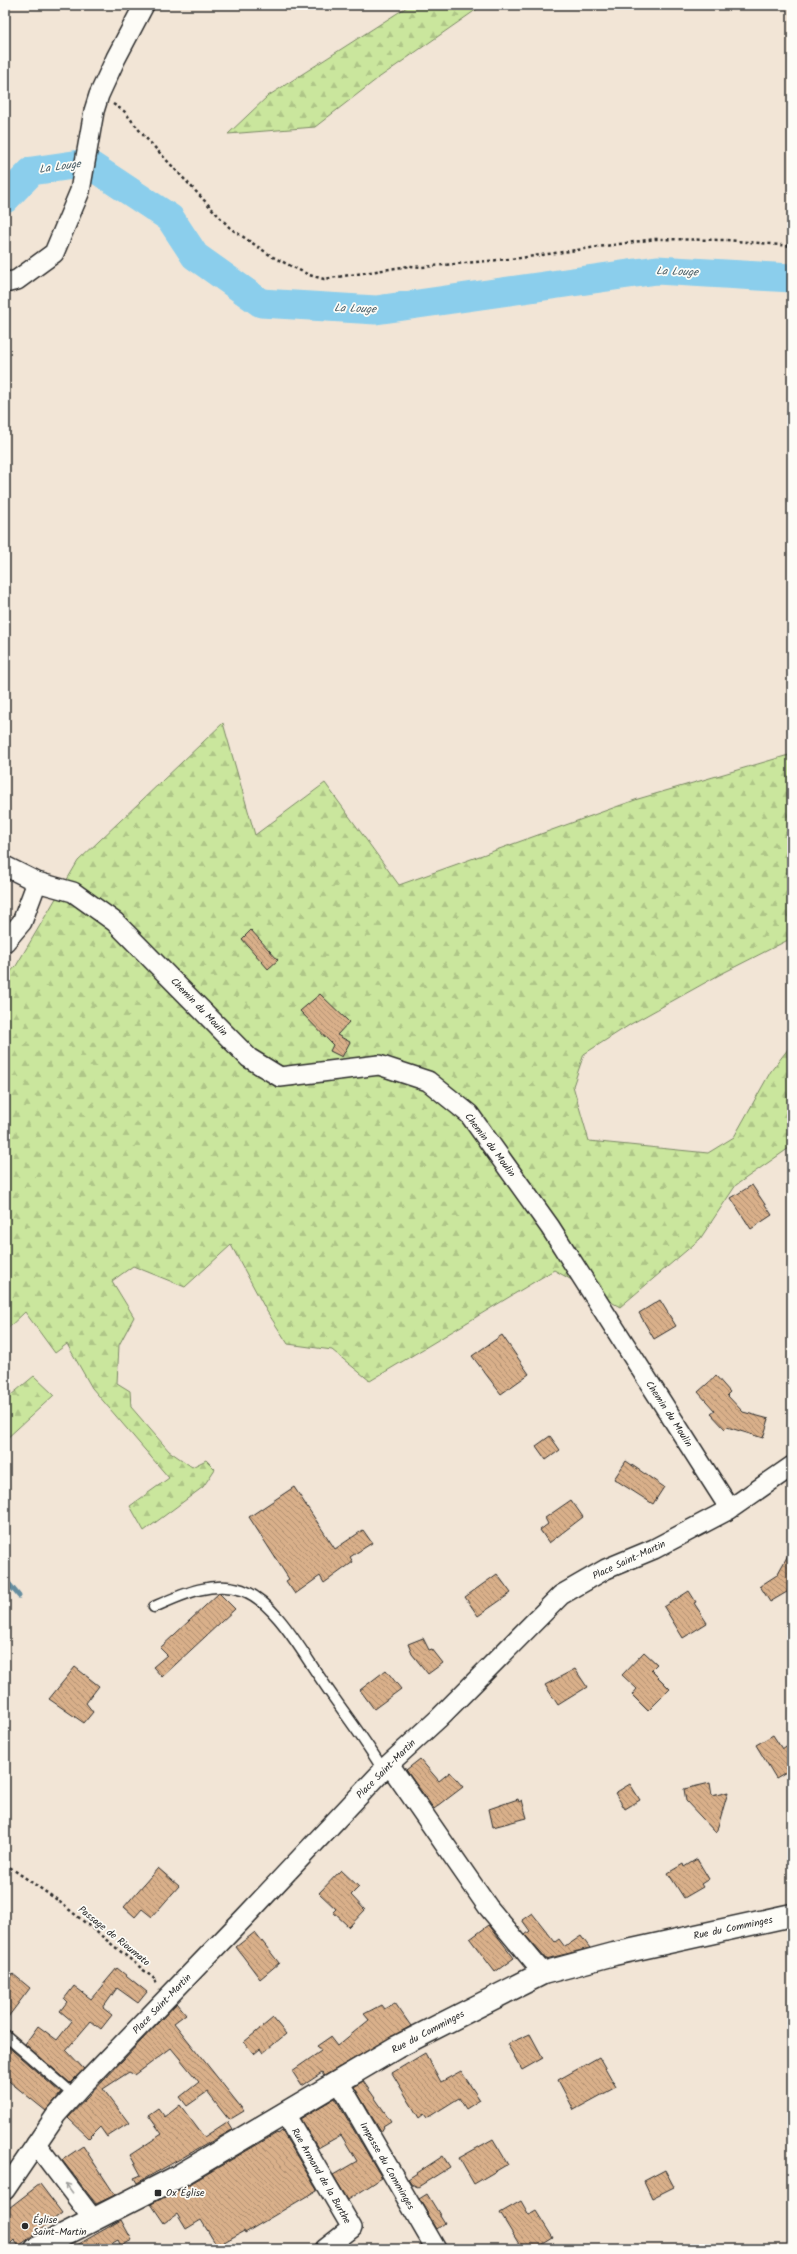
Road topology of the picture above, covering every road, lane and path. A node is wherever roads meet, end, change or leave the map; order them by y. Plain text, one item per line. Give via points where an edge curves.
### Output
1 (144, 5) edge
2 (99, 95) junction
3 (792, 246) edge
4 (5, 283) edge
5 (5, 866) edge
6 (37, 882) junction
7 (5, 942) edge
8 (792, 1466) edge
9 (730, 1509) junction
10 (154, 1607) dead end
11 (386, 1767) junction
12 (5, 1864) edge
13 (792, 1915) edge
14 (543, 1973) junction
15 (152, 1988) dead end
16 (5, 2036) edge
17 (339, 2082) junction
18 (74, 2095) junction
19 (285, 2114) junction
20 (36, 2144) junction
21 (5, 2190) edge
22 (93, 2219) junction
23 (36, 2249) edge
24 (325, 2249) edge
25 (436, 2249) edge

1 - 2 street
2 - 3 path via 124,111 230,228 273,258 309,275 324,279 409,266 422,268 520,258 655,239 726,240
2 - 4 street via 80,191 54,253 16,280
5 - 6 street, Chemin du Moulin
6 - 7 street via 22,922
6 - 9 street, Chemin du Moulin via 73,892 115,922 248,1058 280,1077 379,1065 428,1081 469,1114 550,1227
8 - 9 street, Place Saint-Martin
9 - 11 street, Place Saint-Martin via 654,1549 606,1569 561,1595 438,1719
10 - 11 lane via 182,1594 226,1586 259,1598 298,1643
11 - 14 street via 488,1907
11 - 18 street, Place Saint-Martin
12 - 15 path, Passage de Rioumato via 56,1900 157,1981
13 - 14 street, Rue du Comminges via 674,1940
14 - 17 street, Rue du Comminges via 397,2048
16 - 18 lane
17 - 19 street, Rue du Comminges
17 - 25 street, Impasse du Comminges
18 - 20 street, Place Saint-Martin
19 - 22 street, Rue du Comminges via 176,2177
19 - 24 street, Rue Armand de la Burthe via 352,2228
20 - 21 street, Place Saint-Martin
22 -> 20 street
22 - 23 street

